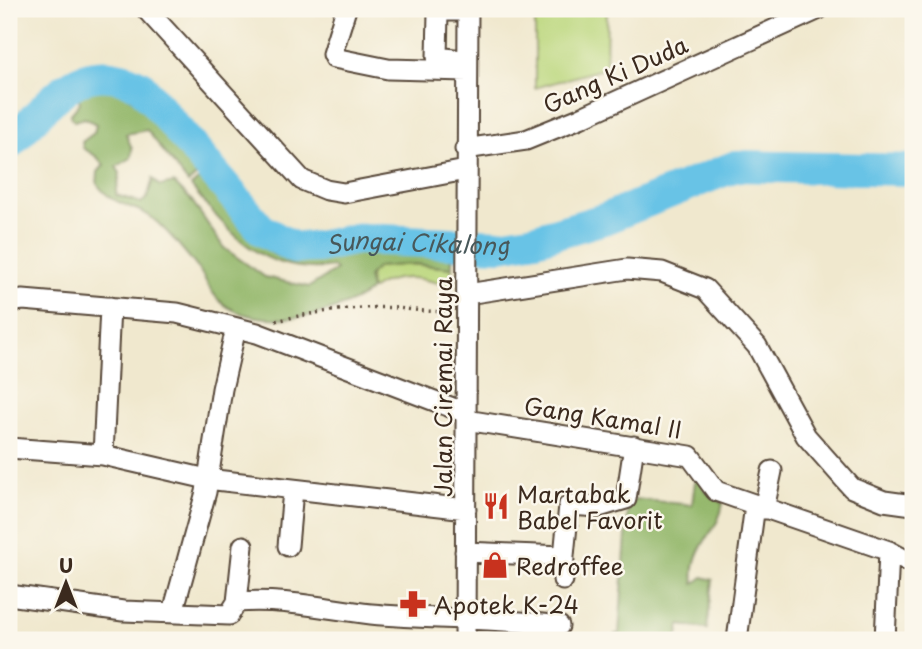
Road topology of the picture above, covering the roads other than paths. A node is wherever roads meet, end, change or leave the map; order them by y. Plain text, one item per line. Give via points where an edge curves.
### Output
1 (146, 9) edge
2 (346, 9) edge
3 (819, 9) edge
4 (468, 10) edge
5 (467, 65) junction
6 (465, 149) junction
7 (466, 170) junction
8 (467, 297) junction
9 (9, 302) edge
10 (110, 307) junction
11 (236, 328) junction
12 (466, 416) junction
13 (634, 446) junction
14 (9, 448) edge
15 (103, 455) junction
16 (772, 471) dead end
17 (207, 479) junction
18 (293, 490) junction
19 (913, 505) edge
20 (759, 507) junction
21 (466, 509) junction
22 (243, 546) dead end
23 (288, 546) dead end
24 (889, 551) junction
25 (465, 552) junction
26 (564, 555) junction
27 (913, 564) edge
28 (563, 580) dead end
29 (9, 595) edge
30 (237, 602) junction
31 (173, 612) junction
32 (465, 619) junction
33 (559, 626) dead end
34 (465, 640) edge
35 (737, 640) edge
36 (885, 640) edge

1 - 7 street via 302,180 344,194
2 - 5 street via 335,38 334,58 388,69
3 - 6 street, Gang Ki Duda via 526,140
4 - 5 street, Jalan Ciremai Raya
4 - 5 street via 439,11 438,57
5 - 6 street, Jalan Ciremai Raya
6 - 7 street, Jalan Ciremai Raya
7 - 8 street, Jalan Ciremai Raya
8 - 12 street, Jalan Ciremai Raya
8 - 19 street via 627,269 662,272 705,289 757,346 806,436 852,488 884,501
9 - 10 street, Gang Kamal II
10 - 11 street, Gang Kamal II via 177,313
10 - 15 street
11 - 12 street, Gang Kamal II
11 - 17 street
12 - 13 street, Gang Kamal II
12 - 21 street, Jalan Ciremai Raya
13 - 20 street, Gang Kamal II via 690,456 716,491
13 - 26 street via 626,499 608,506 569,505
14 - 15 street
15 - 17 street
16 - 20 street
17 - 18 street
17 - 31 street
18 - 21 street
18 - 23 street
20 - 24 street, Gang Kamal II
20 - 35 street
21 - 25 street, Jalan Ciremai Raya
22 - 30 street
24 - 27 street, Gang Kamal II
24 - 36 street
25 - 26 street
25 - 32 street, Jalan Ciremai Raya
26 - 28 street
29 - 31 street via 123,611
30 - 31 street via 229,615
30 - 32 street via 277,601
32 - 33 street
32 - 34 street, Jalan Ciremai Raya

